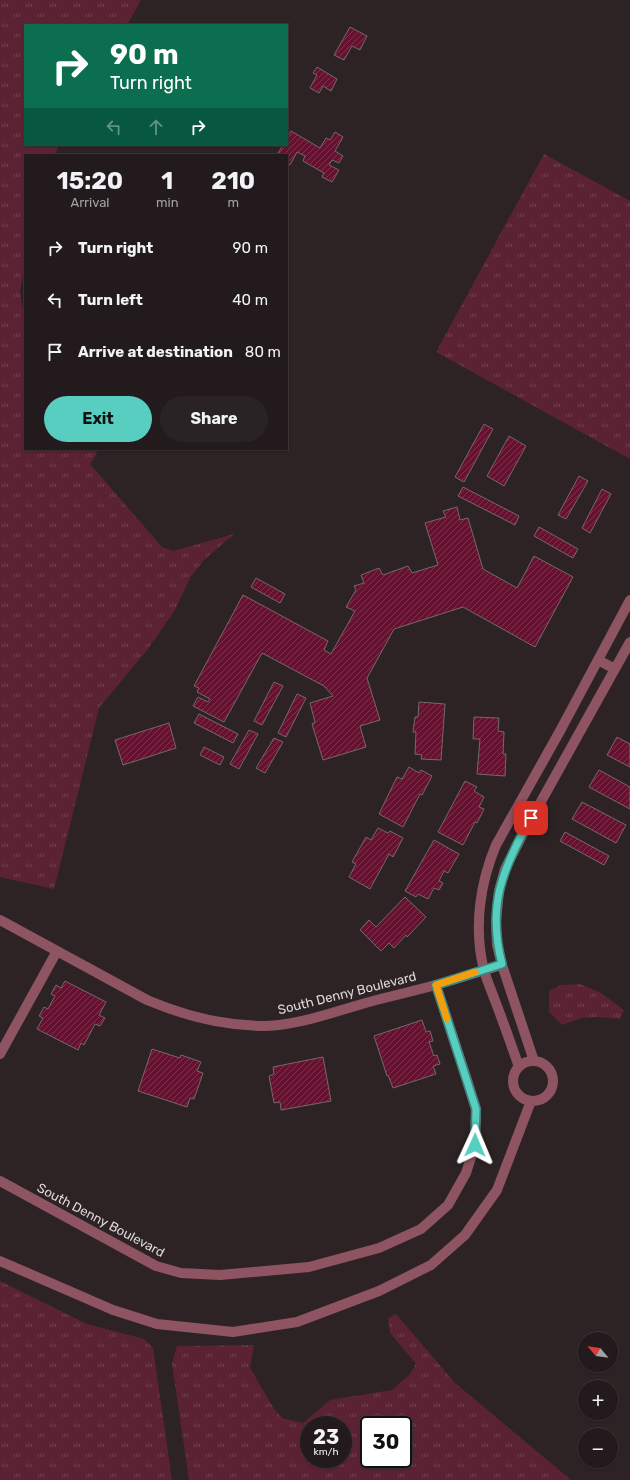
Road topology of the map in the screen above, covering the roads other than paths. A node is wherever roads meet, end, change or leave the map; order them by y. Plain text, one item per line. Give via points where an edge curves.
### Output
1 (630, 600) edge
2 (630, 642) edge
3 (598, 660) junction
4 (615, 669) junction
5 (0, 920) edge
6 (57, 951) junction
7 (502, 964) junction
8 (484, 970) junction
9 (436, 985) junction
10 (0, 1054) edge
11 (534, 1061) junction
12 (519, 1067) junction
13 (531, 1101) junction
14 (0, 1181) edge
15 (0, 1261) edge

1 - 3 street
2 - 4 street
3 - 4 street
3 - 8 street via 488,864 479,916 479,938
4 - 7 street via 505,869 499,891 496,922 497,945
5 - 6 street, South Denny Boulevard
6 - 9 street, South Denny Boulevard via 147,1000 169,1009 200,1019 236,1024 265,1026 290,1023
6 - 10 street
7 - 8 street, South Denny Boulevard
7 - 11 street
8 - 9 street, South Denny Boulevard
8 - 12 street
9 - 14 street, South Denny Boulevard via 476,1109 475,1145 466,1173 448,1205 422,1229 379,1248 309,1267 220,1275 181,1273 156,1266
11 - 12 street
11 - 13 street via 546,1066 553,1083 547,1095 537,1101
12 - 13 street via 514,1075 514,1088 521,1097
13 - 15 street via 498,1190 465,1236 431,1265 378,1291 297,1322 232,1332 157,1324 112,1310

